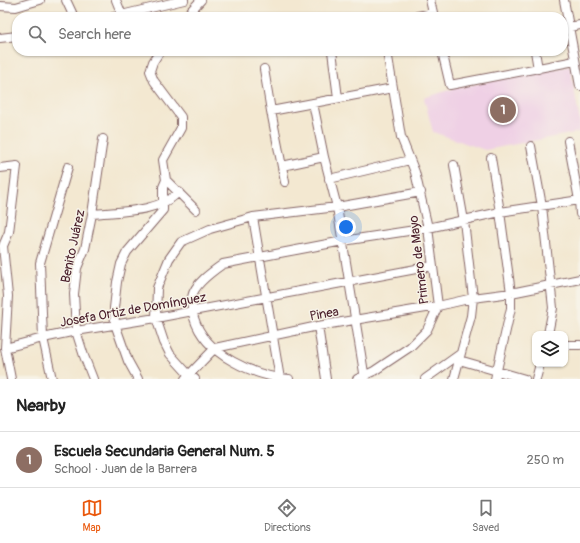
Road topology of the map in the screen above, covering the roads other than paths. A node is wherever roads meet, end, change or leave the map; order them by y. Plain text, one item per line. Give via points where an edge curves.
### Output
1 (40, 0) edge
2 (66, 0) edge
3 (116, 0) edge
4 (184, 0) edge
5 (201, 0) edge
6 (430, 0) edge
7 (564, 0) edge
8 (0, 6) edge
9 (72, 12) edge
10 (121, 12) edge
11 (134, 12) edge
12 (190, 12) edge
13 (433, 12) edge
14 (566, 12) edge
15 (568, 22) edge
16 (580, 25) edge
17 (569, 27) junction
18 (12, 37) edge
19 (0, 38) edge
20 (156, 56) edge
21 (333, 56) edge
22 (388, 56) edge
23 (443, 56) edge
24 (536, 56) edge
25 (575, 61) junction
26 (264, 68) dead end
27 (538, 69) junction
28 (580, 86) edge
29 (393, 88) junction
30 (338, 98) junction
31 (313, 103) junction
32 (270, 111) junction
33 (103, 139) dead end
34 (568, 141) dead end
35 (531, 146) dead end
36 (324, 157) junction
37 (491, 158) dead end
38 (410, 160) junction
39 (454, 165) dead end
40 (282, 166) junction
41 (68, 167) dead end
42 (0, 168) edge
43 (329, 179) junction
44 (166, 180) junction
45 (284, 182) dead end
46 (178, 192) junction
47 (421, 192) junction
48 (579, 200) edge
49 (163, 203) junction
50 (542, 206) junction
51 (337, 207) junction
52 (196, 210) dead end
53 (500, 212) junction
54 (92, 214) junction
55 (580, 214) edge
56 (253, 217) junction
57 (464, 221) junction
58 (428, 228) junction
59 (343, 242) junction
60 (2, 246) edge
61 (260, 258) junction
62 (432, 266) junction
63 (580, 279) edge
64 (349, 282) junction
65 (550, 284) junction
66 (511, 293) junction
67 (266, 296) junction
68 (473, 298) junction
69 (438, 306) junction
70 (192, 310) junction
71 (3, 315) edge
72 (156, 318) junction
73 (355, 320) junction
74 (115, 324) junction
75 (318, 326) junction
76 (76, 331) junction
77 (549, 331) edge
78 (273, 335) junction
79 (43, 338) junction
80 (568, 345) edge
81 (580, 345) edge
82 (5, 348) junction
83 (215, 348) junction
84 (460, 357) junction
85 (539, 367) edge
86 (496, 375) edge
87 (190, 378) edge
88 (362, 378) edge
89 (11, 379) edge
90 (52, 379) edge
91 (93, 379) edge
92 (138, 379) edge
93 (280, 379) edge
94 (289, 379) edge
95 (326, 379) edge
96 (425, 379) edge
97 (454, 379) edge
98 (525, 379) edge
99 (536, 379) edge

1 - 8 street via 16,6
2 - 9 street
3 - 10 street
4 - 11 street
5 - 12 street
6 - 13 street
7 - 14 street
15 - 17 street
16 - 17 street
17 - 25 street
18 - 19 street
20 - 44 street via 150,71 154,81 181,117 181,128 163,160
21 - 30 street
22 - 29 street, Primero de Mayo
23 - 27 street via 450,86
24 - 27 street
25 - 27 street
25 - 28 street
26 - 32 street
29 - 30 street
29 - 38 street, Primero de Mayo via 401,137
30 - 31 street
31 - 32 street
31 - 36 street
32 - 40 street
33 - 54 street, Benito Juárez
34 - 48 street
35 - 50 street
36 - 40 street
36 - 43 street
37 - 53 street
38 - 43 street
38 - 47 street, Primero de Mayo
39 - 57 street
40 - 45 street
41 - 79 street via 40,263
42 - 60 street via 17,166 9,232
43 - 51 street
44 - 46 street
44 - 49 street via 163,187
46 - 49 street
46 - 52 street
47 - 51 street
47 - 58 street, Primero de Mayo
48 - 50 street
48 - 55 street
49 - 54 street via 149,208
49 - 74 street via 163,210 127,252 122,264 117,282
50 - 53 street
50 - 65 street
51 - 56 street
51 - 59 street
53 - 57 street
53 - 66 street
54 - 76 street, Benito Juárez via 74,294
56 - 61 street
56 - 72 street via 210,229 181,242 169,258 157,288
57 - 58 street
57 - 68 street
58 - 59 street
58 - 62 street, Primero de Mayo
59 - 61 street
59 - 64 street
60 - 71 street via 8,296
61 - 67 street
61 - 70 street via 223,264 211,272 198,285 192,296
62 - 64 street, Josefa Ortiz de Domínguez
62 - 69 street, Primero de Mayo
63 - 65 street, Pinea
64 - 67 street, Josefa Ortiz de Domínguez
64 - 73 street
65 - 66 street, Pinea
65 - 77 street via 553,308
66 - 68 street, Pinea
66 - 86 street via 511,308
67 - 70 street, Josefa Ortiz de Domínguez
67 - 78 street
68 - 69 street, Pinea
68 - 84 street
69 - 73 street, Pinea
69 - 88 street, Primero de Mayo via 427,330 410,347
70 - 72 street, Josefa Ortiz de Domínguez
70 - 83 street via 196,325
71 - 82 street
72 - 74 street, Josefa Ortiz de Domínguez
72 - 87 street via 170,354
73 - 75 street, Pinea
73 - 88 street
74 - 76 street, Josefa Ortiz de Domínguez
74 - 92 street via 128,361
75 - 78 street, Pinea
75 - 95 street
76 - 79 street, Josefa Ortiz de Domínguez
76 - 91 street, Benito Juárez
78 - 83 street, Pinea
78 - 93 street
79 - 82 street, Josefa Ortiz de Domínguez
79 - 90 street
80 - 81 street
82 - 89 street
83 - 87 street
83 - 93 street via 237,365
84 - 86 street
84 - 96 street
84 - 97 street
85 - 99 street
86 - 98 street
93 - 94 street

